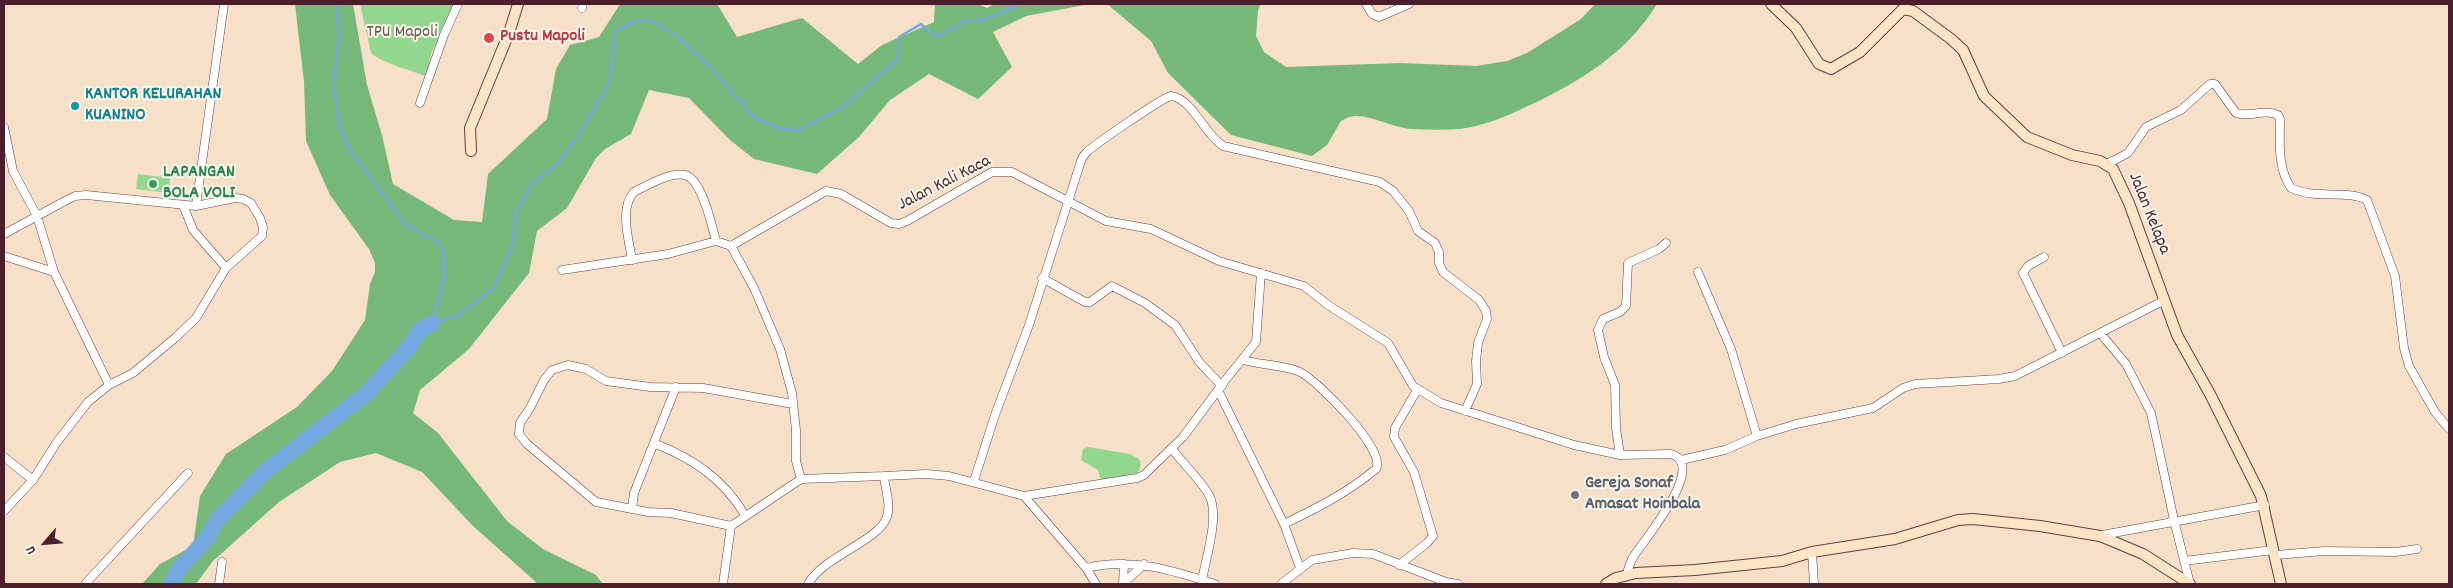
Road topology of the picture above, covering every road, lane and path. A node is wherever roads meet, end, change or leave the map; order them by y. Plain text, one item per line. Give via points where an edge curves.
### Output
1 (224, 4) edge
2 (458, 4) edge
3 (518, 4) edge
4 (1366, 4) edge
5 (1409, 4) edge
6 (1771, 4) edge
7 (1914, 7) edge
8 (420, 103) dead end
9 (4, 127) edge
10 (471, 151) dead end
11 (2106, 164) junction
12 (1068, 203) junction
13 (183, 205) junction
14 (196, 206) junction
15 (36, 216) junction
16 (4, 234) edge
17 (716, 241) junction
18 (1666, 243) dead end
19 (731, 246) junction
20 (4, 256) edge
21 (2044, 257) dead end
22 (632, 260) junction
23 (226, 268) junction
24 (562, 270) dead end
25 (54, 272) junction
26 (1698, 272) dead end
27 (1261, 273) junction
28 (1042, 278) junction
29 (2163, 301) junction
30 (2101, 334) junction
31 (2062, 353) junction
32 (1243, 360) junction
33 (110, 385) junction
34 (676, 388) junction
35 (1220, 388) junction
36 (1417, 390) junction
37 (793, 404) junction
38 (1465, 411) junction
39 (2449, 429) edge
40 (1757, 436) junction
41 (656, 444) junction
42 (1172, 448) junction
43 (1620, 455) junction
44 (4, 457) edge
45 (1680, 460) junction
46 (188, 473) dead end
47 (884, 476) junction
48 (801, 479) junction
49 (33, 480) junction
50 (974, 481) junction
51 (1024, 496) junction
52 (2265, 505) junction
53 (632, 509) junction
54 (4, 511) edge
55 (745, 515) junction
56 (2174, 520) junction
57 (1284, 524) junction
58 (730, 526) junction
59 (2097, 536) junction
60 (2417, 548) dead end
61 (1812, 552) junction
62 (2274, 553) junction
63 (2184, 561) junction
64 (222, 562) dead end
65 (1124, 564) junction
66 (1144, 564) junction
67 (1399, 565) junction
68 (1086, 568) junction
69 (1300, 568) junction
70 (1627, 574) junction
71 (1202, 580) junction
72 (85, 584) edge
73 (219, 584) edge
74 (723, 584) edge
75 (808, 584) edge
76 (1096, 584) edge
77 (1123, 584) edge
78 (1215, 584) edge
79 (1281, 584) edge
80 (1458, 584) edge
81 (1606, 584) edge
82 (1814, 584) edge
83 (2190, 584) edge
84 (2281, 584) edge

1 - 14 street
2 - 8 street
3 - 10 street via 470,128
4 - 5 street via 1372,14 1379,17
6 - 7 street, Jalan Kelapa via 1796,28 1819,64 1831,69 1860,52 1903,9
7 - 11 street, Jalan Kelapa via 1963,50 1981,91 2032,140
9 - 15 street via 16,179
11 - 29 street, Jalan Kelapa via 2130,203
11 - 39 street via 2128,153 2146,127 2181,110 2213,83 2236,113 2268,112 2278,115 2283,176 2291,188 2315,195 2360,196 2367,200 2395,276 2409,366 2435,412
12 - 19 street, Jalan Kali Kaca via 1016,173 999,171 967,185 921,214 896,224 850,198 830,191 818,194
12 - 27 street via 1106,221 1151,229 1219,261
12 - 28 street
12 - 38 street via 1085,154 1171,96 1185,102 1210,136 1223,146 1384,184 1409,211 1418,231 1435,244 1440,252 1439,263 1443,272 1479,300 1486,311 1487,318 1478,343 1477,384
13 - 14 street
13 - 15 street via 75,196
13 - 23 street via 192,230
14 - 23 street via 243,199 251,203 260,218 262,236
15 - 16 street
15 - 25 street
17 - 19 street
17 - 22 street
17 - 22 street via 708,210 692,179 676,175 629,197 626,211
18 - 43 street via 1660,250 1628,263 1626,306 1603,319 1598,330 1604,358 1615,385
19 - 37 street via 754,288 780,349
20 - 25 street
21 - 31 street via 2028,266 2023,273
22 - 24 street
23 - 33 street via 196,318 133,373
25 - 33 street
26 - 40 street via 1731,349
27 - 32 street via 1257,337
27 - 36 street via 1304,286 1328,306 1378,334 1393,348 1407,378
28 - 35 street via 1085,302 1090,302 1112,286 1145,303 1175,325
28 - 50 street via 1029,326
29 - 30 street
29 - 52 street, Jalan Kelapa via 2177,335
30 - 31 street
30 - 56 street via 2126,364 2148,405
31 - 40 street via 2007,378 1915,384 1873,408 1796,424
32 - 35 street
32 - 57 street via 1306,376 1358,428 1378,456 1376,469 1348,491
33 - 49 street via 88,402
34 - 37 street via 703,388
34 - 41 street
34 - 53 street via 606,381 579,366 563,366 549,373 520,423 519,434 527,444 588,497 603,505
35 - 42 street
35 - 57 street
36 - 38 street
36 - 67 street via 1395,428 1394,437 1414,472 1433,536
37 - 48 street via 796,461
38 - 43 street via 1574,445
40 - 45 street via 1725,450
41 - 53 street via 634,493
41 - 55 street via 707,470
42 - 51 street via 1137,478
42 - 71 street via 1212,502 1212,531
43 - 45 street via 1670,454
44 - 49 street
45 - 70 street via 1683,469 1675,494 1632,560
46 - 72 street
47 - 48 street
47 - 50 street via 926,474
47 - 75 street via 888,502 886,519 875,531 822,567
48 - 55 street
49 - 54 street
50 - 51 street
51 - 68 street
52 - 56 street
52 - 62 street, Jalan Kelapa
53 - 58 street via 671,513
55 - 58 street
56 - 59 street
56 - 63 street
57 - 69 street
58 - 74 street
59 - 61 street via 1973,519 1958,520 1895,539
59 - 83 street via 2142,554
60 - 62 street via 2396,552
61 - 70 street via 1760,564
61 - 82 street
62 - 63 street
62 - 84 street, Jalan Kelapa
63 - 83 street
64 - 73 street
65 - 66 street
65 - 68 street
65 - 77 street
66 - 71 street
66 - 77 street
67 - 69 street via 1373,554 1353,553 1312,560
67 - 80 street
68 - 76 street
69 - 79 street
70 - 81 street
71 - 78 street

